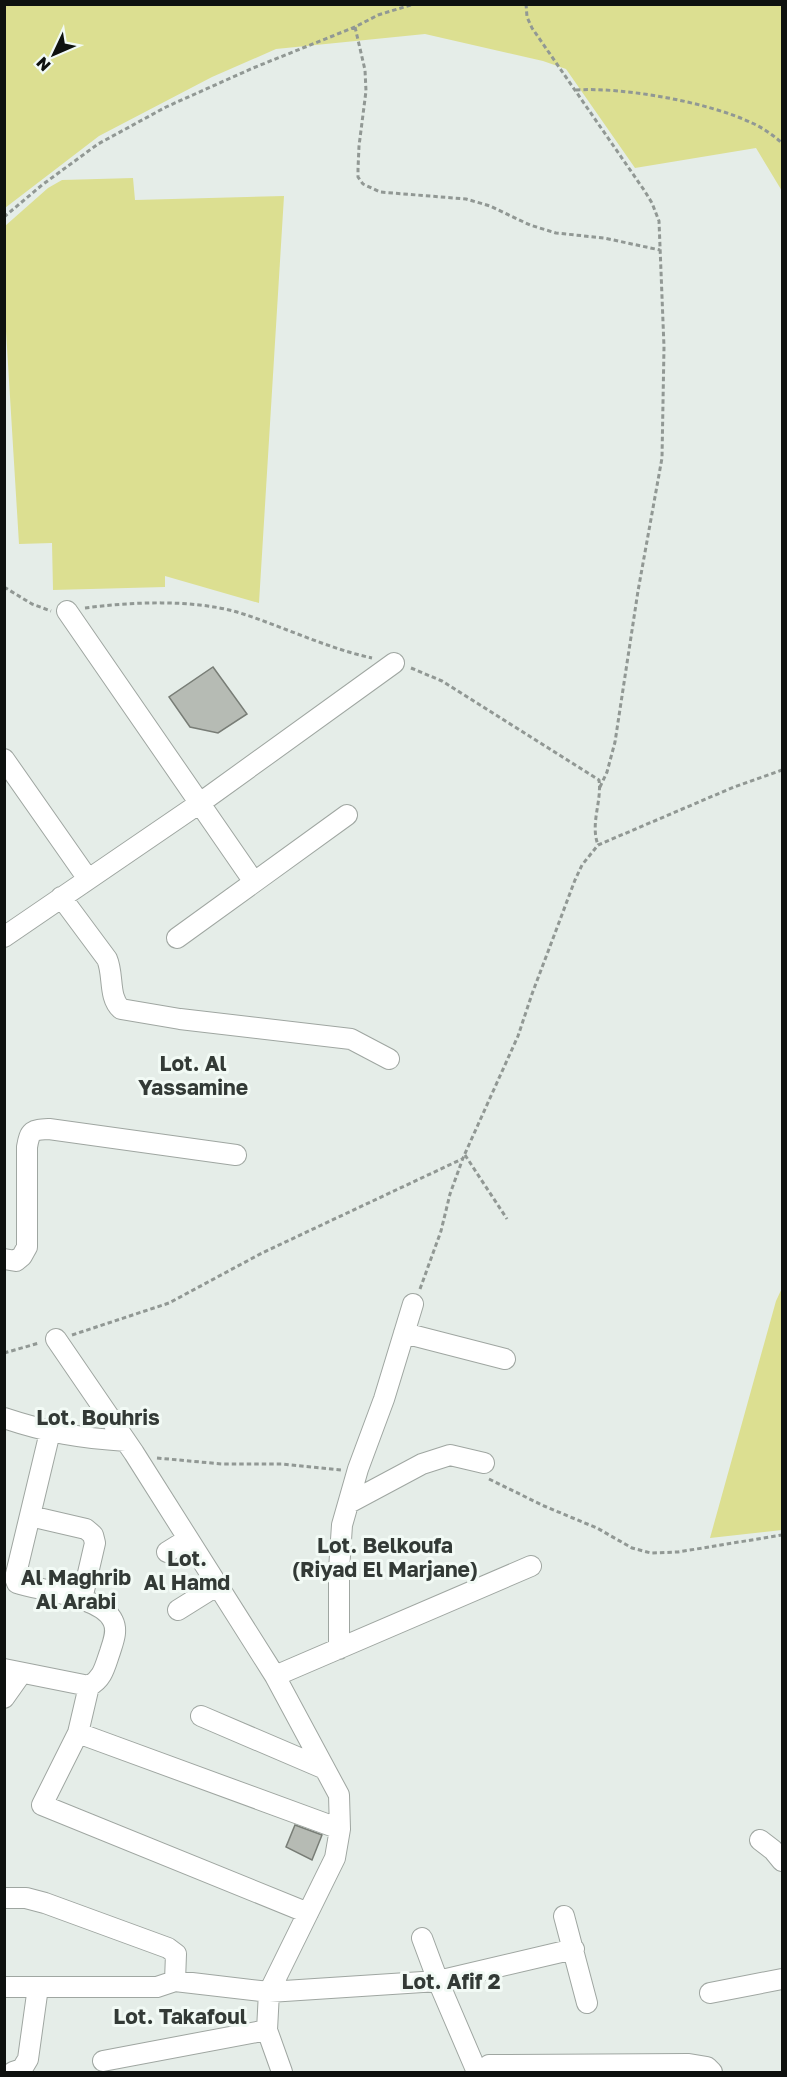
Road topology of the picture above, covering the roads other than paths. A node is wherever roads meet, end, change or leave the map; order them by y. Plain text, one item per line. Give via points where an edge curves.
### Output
1 (67, 611) road end
2 (394, 663) road end
3 (4, 759) edge
4 (200, 803) junction
5 (347, 815) dead end
6 (88, 879) junction
7 (254, 882) junction
8 (61, 897) junction
9 (4, 937) edge
10 (177, 938) dead end
11 (389, 1059) dead end
12 (236, 1155) dead end
13 (4, 1259) edge
14 (413, 1304) road end
15 (404, 1332) junction
16 (56, 1339) road end
17 (505, 1359) dead end
18 (4, 1418) edge
19 (50, 1432) junction
20 (130, 1447) junction
21 (486, 1471) road end
22 (349, 1503) junction
23 (30, 1516) junction
24 (188, 1539) junction
25 (167, 1552) dead end
26 (531, 1566) dead end
27 (218, 1586) junction
28 (82, 1599) junction
29 (178, 1610) dead end
30 (339, 1649) junction
31 (13, 1672) edge
32 (275, 1676) junction
33 (89, 1686) junction
34 (4, 1698) edge
35 (201, 1716) dead end
36 (78, 1733) junction
37 (325, 1769) junction
38 (340, 1828) junction
39 (760, 1840) dead end
40 (783, 1861) edge
41 (4, 1898) edge
42 (308, 1913) junction
43 (564, 1916) dead end
44 (422, 1938) dead end
45 (574, 1949) junction
46 (783, 1979) edge
47 (175, 1981) junction
48 (438, 1981) junction
49 (4, 1987) edge
50 (38, 1987) junction
51 (269, 1992) junction
52 (710, 1993) dead end
53 (587, 2003) dead end
54 (267, 2030) junction
55 (103, 2061) dead end
56 (13, 2073) edge
57 (282, 2073) edge
58 (477, 2073) edge
59 (483, 2073) edge
60 (712, 2073) edge

1 - 4 street
2 - 4 street
3 - 6 street
4 - 6 street
4 - 7 street
5 - 7 street
6 - 8 street
7 - 10 street
8 - 9 street
8 - 11 street via 107,959 113,1000 121,1009 351,1039
12 - 13 street via 34,1130 27,1147 27,1247 16,1261
14 - 15 street
15 - 17 street
15 - 22 street
16 - 20 street
18 - 19 street
19 - 20 street
19 - 23 street
20 - 24 street
21 - 22 street via 450,1455 422,1464
22 - 30 street via 342,1525
23 - 28 street via 86,1529 93,1535 95,1544
23 - 28 street via 17,1583
24 - 25 street
24 - 27 street
26 - 30 street
27 - 29 street
27 - 32 street
28 - 33 street via 109,1613 115,1628 100,1678
30 - 32 street
31 - 33 street
31 - 34 street
32 - 37 street
33 - 36 street
35 - 37 street
36 - 38 street
36 - 42 street via 42,1805
37 - 38 street via 339,1795
38 - 42 street via 335,1858
39 - 40 street
41 - 47 street via 45,1903 168,1948 176,1954
42 - 51 street
43 - 45 street
44 - 48 street
45 - 48 street
45 - 53 street
46 - 52 street
47 - 50 street via 157,1987
47 - 51 street
48 - 51 street
48 - 58 street
49 - 50 street
50 - 56 street via 28,2059 22,2069
51 - 54 street
54 - 55 street
54 - 57 street
59 - 60 street via 489,2065 689,2064 707,2067

